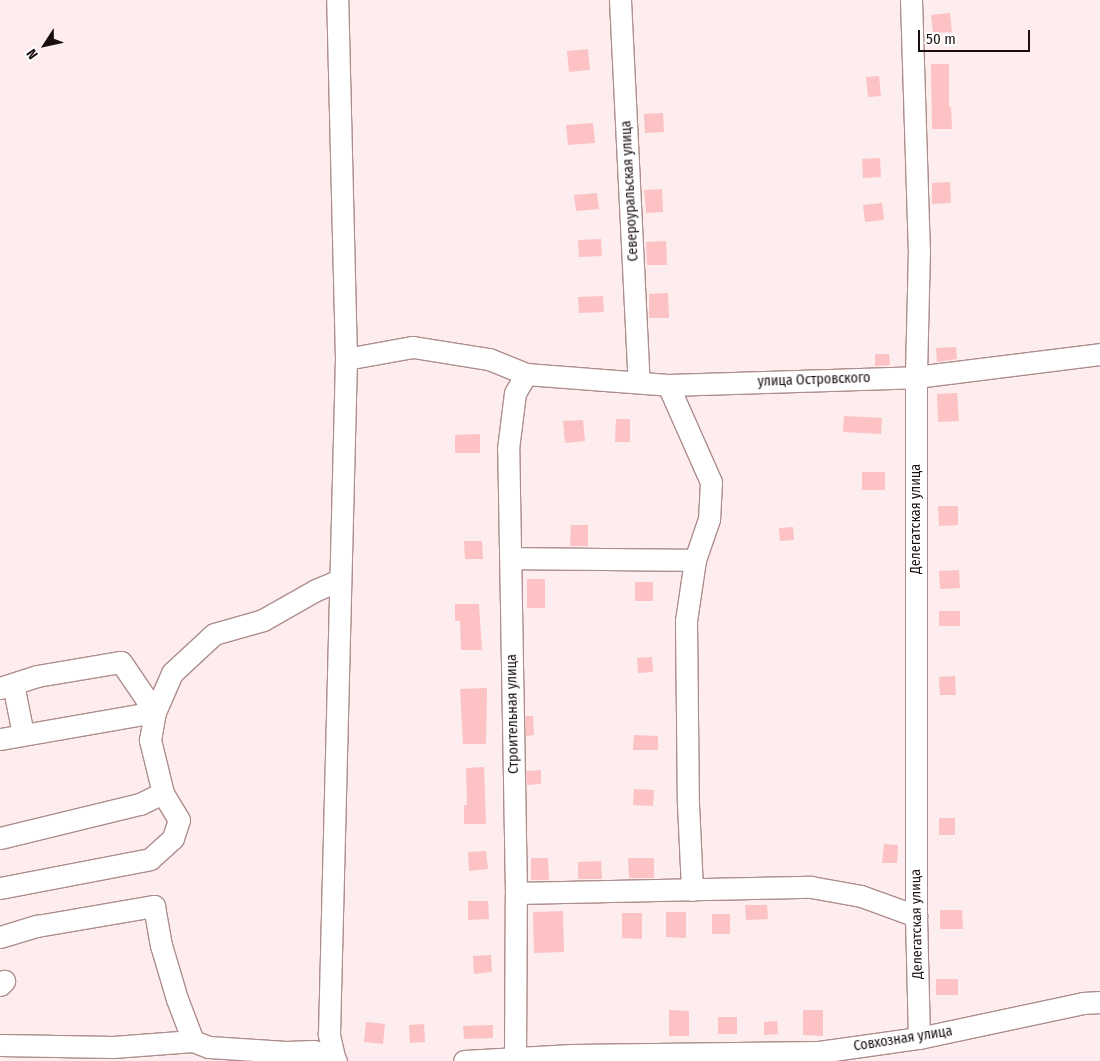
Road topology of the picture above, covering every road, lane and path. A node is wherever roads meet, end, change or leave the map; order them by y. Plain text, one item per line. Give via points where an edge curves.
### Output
1 (337, 0) edge
2 (620, 0) edge
3 (911, 0) edge
4 (1100, 354) edge
5 (346, 359) junction
6 (526, 374) junction
7 (916, 377) junction
8 (639, 382) junction
9 (668, 384) junction
10 (511, 558) junction
11 (695, 560) junction
12 (340, 580) junction
13 (6, 686) edge
14 (154, 712) junction
15 (24, 734) junction
16 (0, 739) edge
17 (163, 794) junction
18 (0, 838) edge
19 (0, 888) edge
20 (692, 890) junction
21 (516, 893) junction
22 (916, 916) junction
23 (0, 938) edge
24 (1100, 1002) edge
25 (919, 1038) junction
26 (193, 1041) junction
27 (0, 1045) edge
28 (515, 1057) junction
29 (572, 1058) edge
30 (335, 1061) edge
31 (464, 1061) edge

1 - 5 street
2 - 8 street, Североуральская улица
3 - 7 street, Делегатская улица via 919,250
4 - 7 street, улица Островского
5 - 6 street, улица Островского via 413,347 489,359
5 - 12 street
6 - 8 street, улица Островского
6 - 10 street, Строительная улица via 515,393 508,449
7 - 9 street, улица Островского
7 - 22 street, Делегатская улица
8 - 9 street, улица Островского
9 - 11 street via 711,482 710,519
10 - 11 street
10 - 21 street, Строительная улица
11 - 20 street via 686,621
12 - 14 street via 263,620 214,634 172,672
12 - 30 street via 329,1034
13 - 14 street via 37,676 121,662
13 - 15 street
14 - 15 street
14 - 17 street via 150,740
15 - 16 street
17 - 18 street via 140,804
17 - 19 street via 179,820 173,838 150,859
20 - 21 street
20 - 22 street via 811,887 861,896
21 - 28 street, Строительная улица
22 - 25 street, Делегатская улица
23 - 26 street via 37,926 154,906 166,963
24 - 25 street, Совхозная улица
25 - 29 street, Совхозная улица via 819,1052
26 - 27 street via 112,1047
26 - 30 street via 209,1047 314,1051
28 - 29 street, Совхозная улица
28 - 31 street, Совхозная улица

